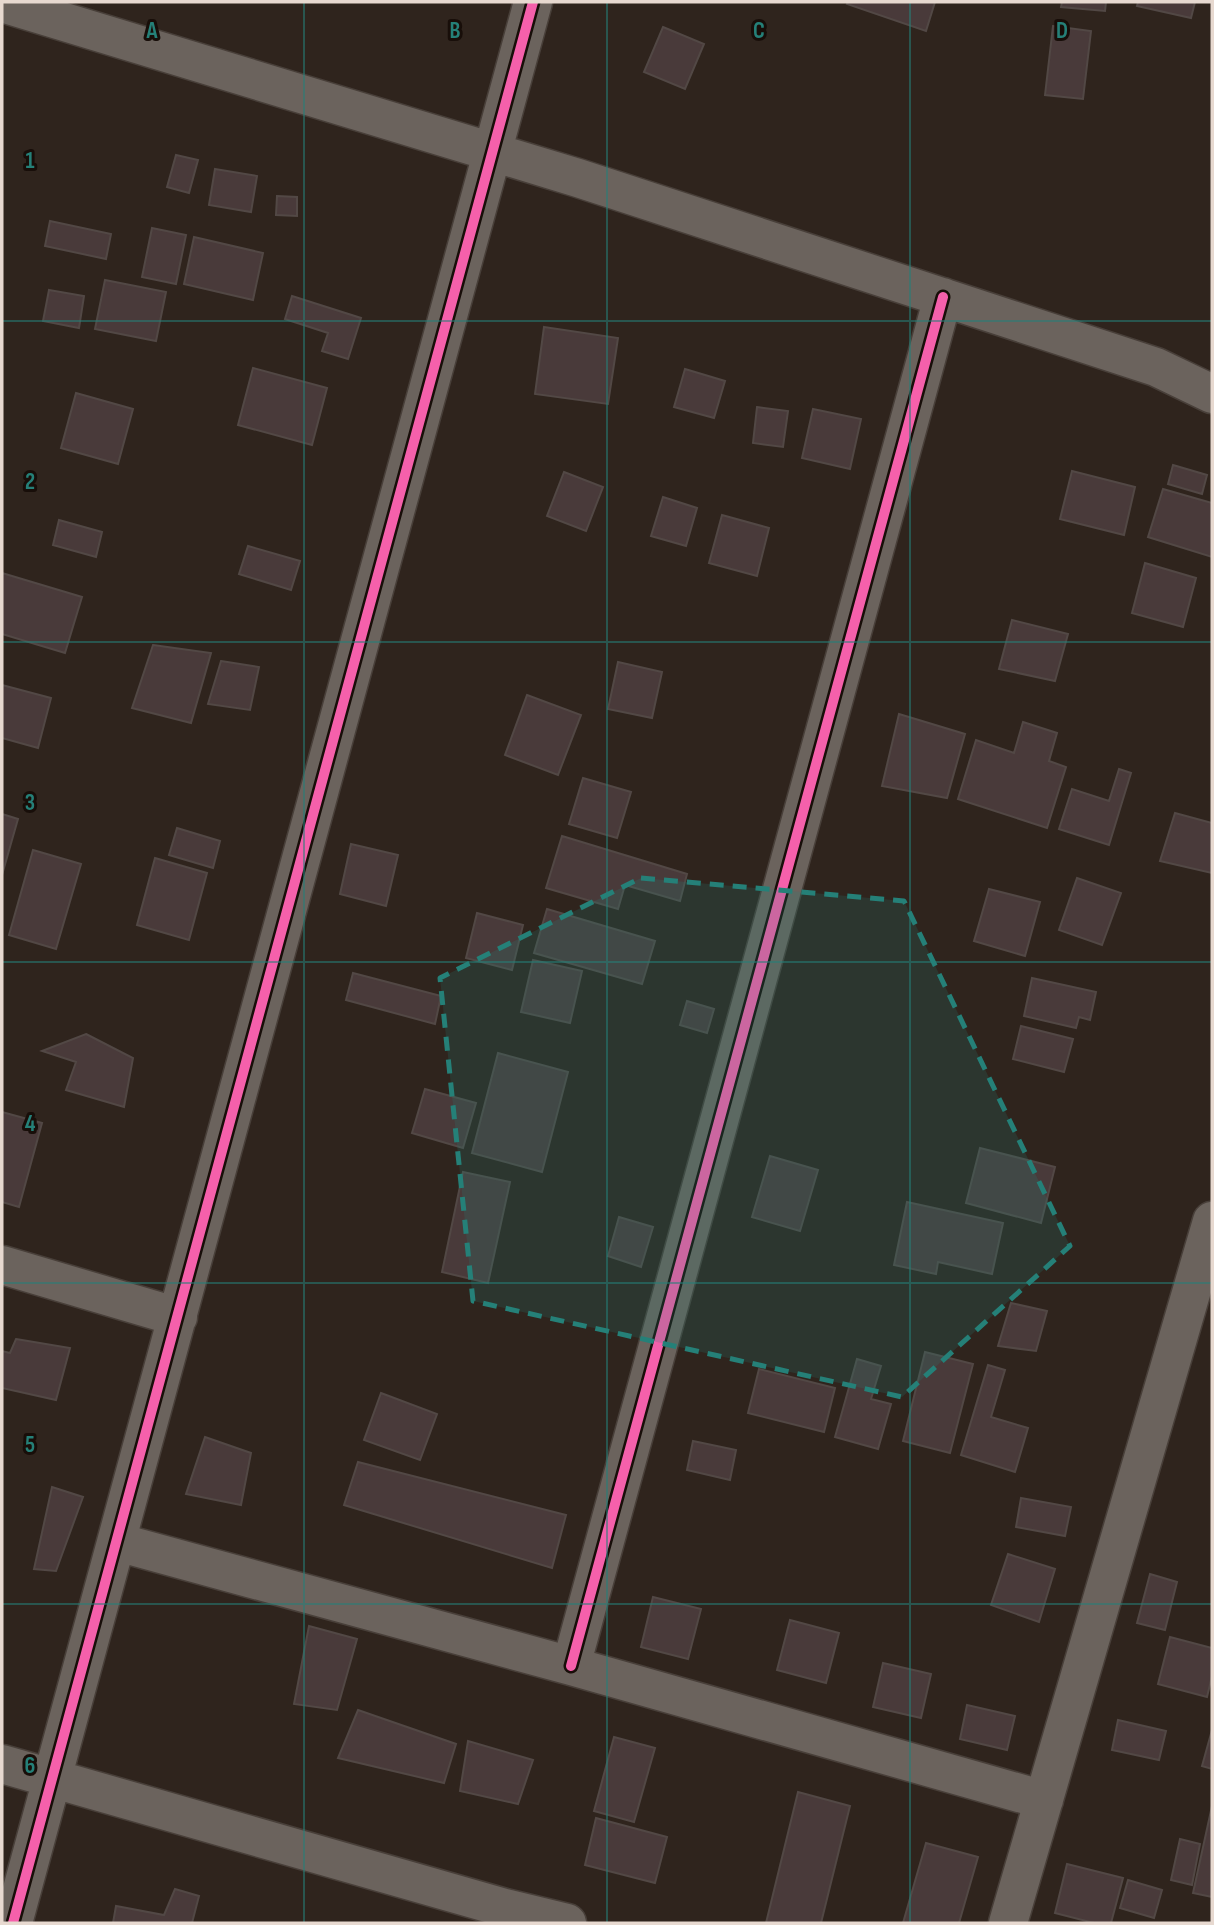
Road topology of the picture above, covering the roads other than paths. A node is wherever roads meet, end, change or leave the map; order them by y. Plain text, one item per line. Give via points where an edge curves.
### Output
1 (533, 2) edge
2 (2, 3) edge
3 (494, 153) junction
4 (943, 297) junction
5 (1212, 394) edge
6 (1212, 1221) edge
7 (2, 1265) edge
8 (178, 1317) junction
9 (117, 1542) junction
10 (571, 1666) junction
11 (2, 1764) edge
12 (53, 1779) junction
13 (1044, 1800) junction
14 (503, 1916) edge
15 (13, 1923) edge
16 (567, 1923) edge
17 (1008, 1923) edge

1 - 3 street
2 - 3 street
3 - 4 street
3 - 8 street
4 - 5 street via 1156,367
4 - 10 street
6 - 13 street
7 - 8 street
8 - 9 street
9 - 10 street
9 - 12 street
10 - 13 street
11 - 12 street
12 - 14 street
12 - 15 street
13 - 17 street
14 - 16 street

